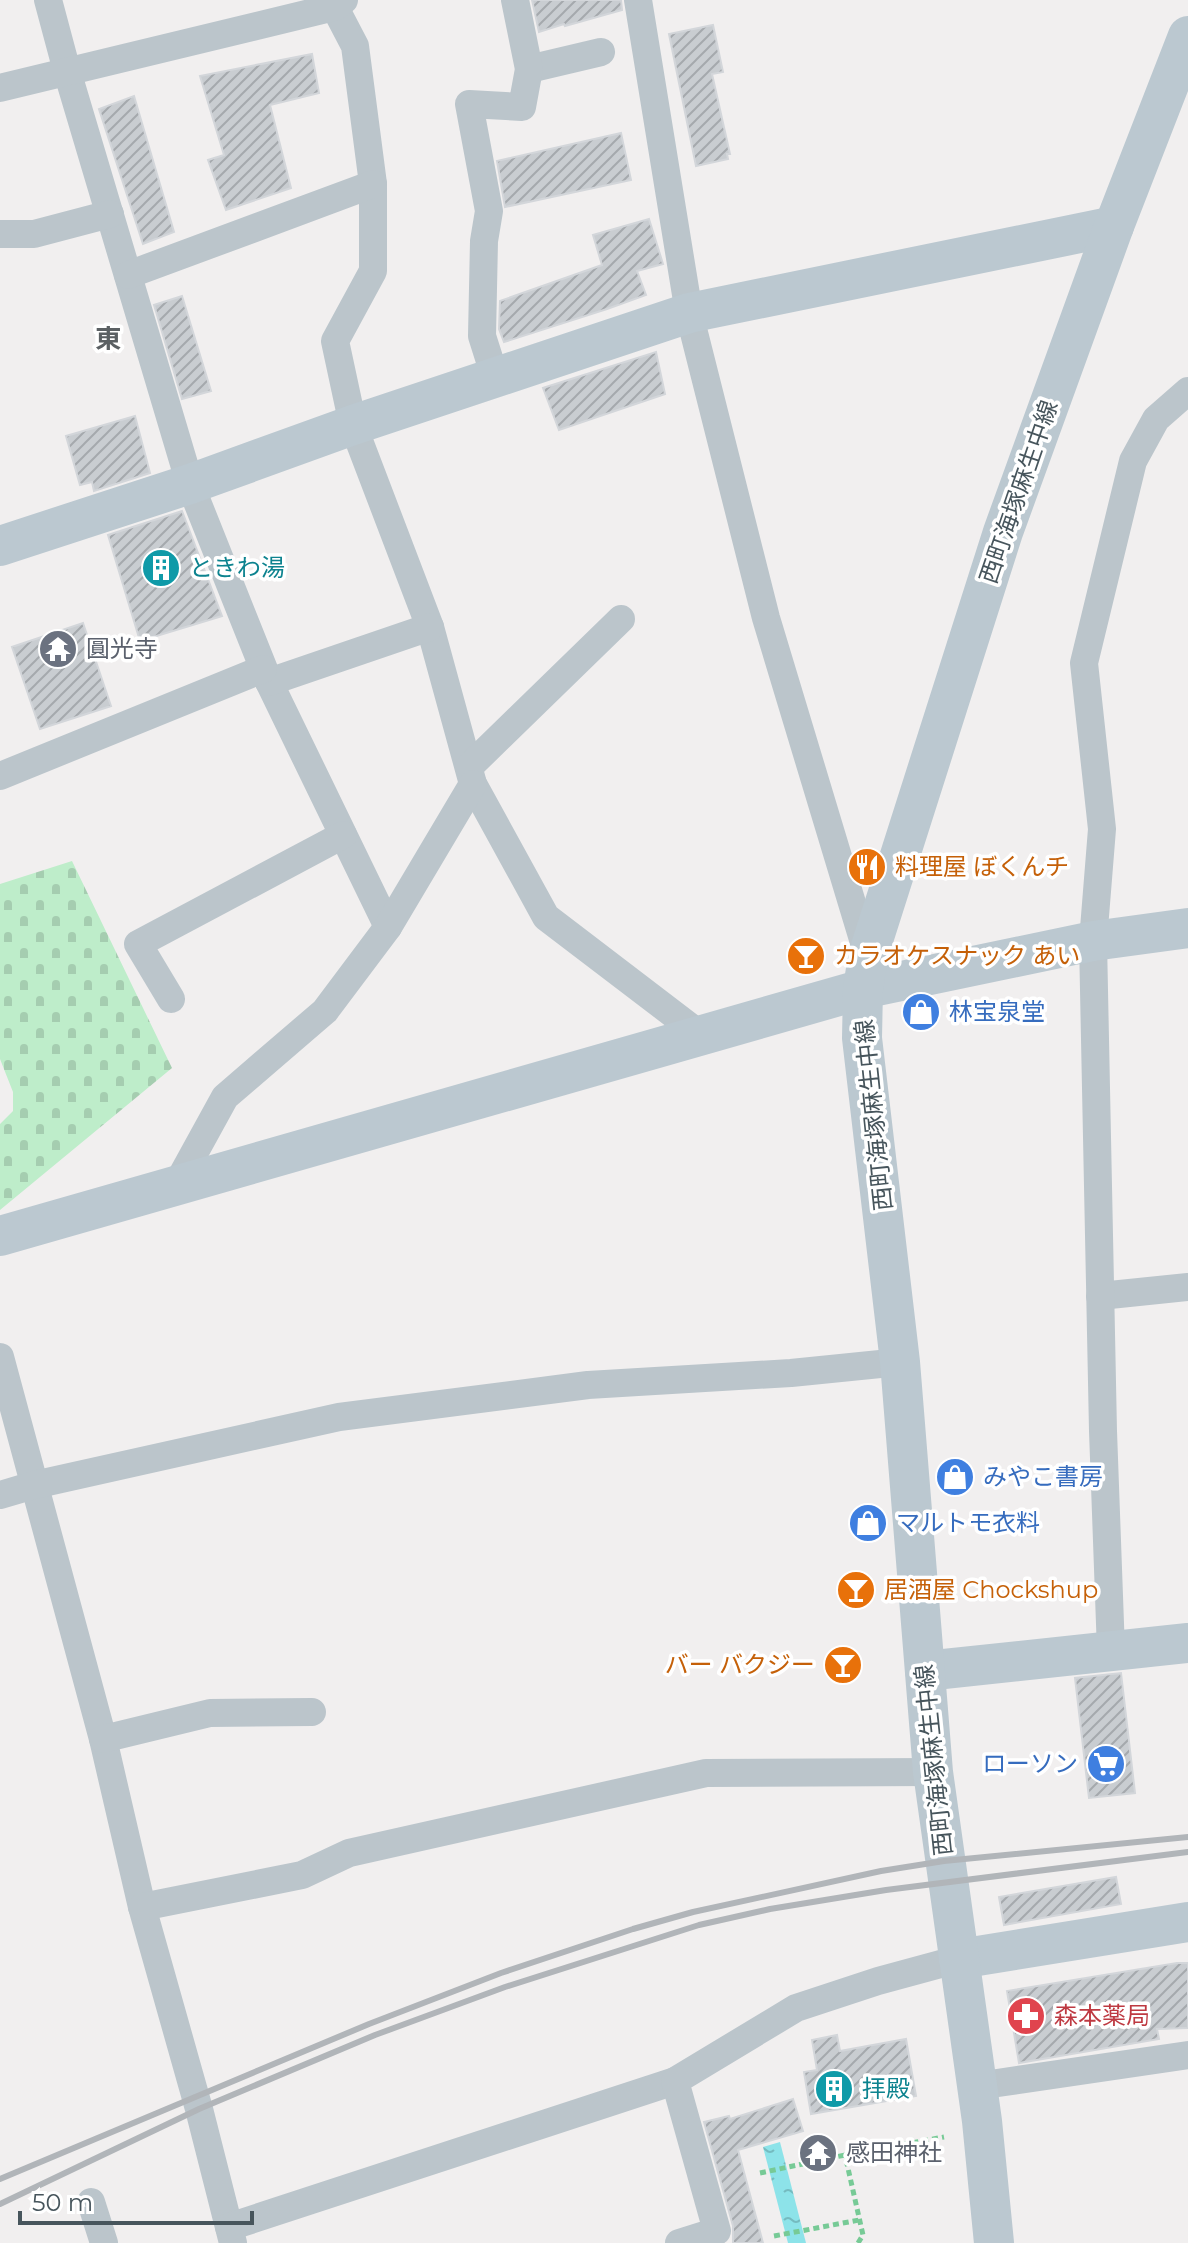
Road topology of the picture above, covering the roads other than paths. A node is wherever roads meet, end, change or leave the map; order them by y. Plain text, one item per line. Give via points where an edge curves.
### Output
1 (48, 0) edge
2 (515, 0) edge
3 (638, 0) edge
4 (337, 2) edge
5 (1188, 36) edge
6 (601, 52) dead end
7 (529, 69) junction
8 (67, 71) junction
9 (0, 88) edge
10 (373, 184) junction
11 (110, 214) junction
12 (1114, 226) junction
13 (0, 234) edge
14 (128, 275) junction
15 (689, 313) junction
16 (495, 377) junction
17 (1188, 391) edge
18 (353, 425) junction
19 (190, 484) junction
20 (0, 546) edge
21 (621, 619) dead end
22 (430, 627) junction
23 (266, 675) junction
24 (471, 775) junction
25 (0, 776) edge
26 (343, 835) junction
27 (388, 927) junction
28 (1188, 928) edge
29 (1093, 941) junction
30 (866, 973) junction
31 (171, 999) dead end
32 (702, 1036) junction
33 (175, 1188) junction
34 (0, 1236) edge
35 (1188, 1287) edge
36 (1100, 1296) junction
37 (0, 1357) edge
38 (900, 1362) junction
39 (34, 1485) junction
40 (0, 1495) edge
41 (1188, 1643) edge
42 (1111, 1651) junction
43 (925, 1671) junction
44 (312, 1712) dead end
45 (103, 1739) junction
46 (933, 1772) junction
47 (142, 1907) junction
48 (1188, 1922) edge
49 (959, 1959) junction
50 (1188, 2055) edge
51 (675, 2081) junction
52 (977, 2086) junction
53 (91, 2202) dead end
54 (231, 2235) edge
55 (104, 2243) edge
56 (679, 2243) edge
57 (994, 2243) edge

1 - 8 street
2 - 7 street
3 - 15 street
4 - 8 street
4 - 10 street via 355,46
5 - 12 street, 西町海塚麻生中線
6 - 7 street
7 - 16 street via 522,107 469,104 489,211 482,336
8 - 9 street
8 - 11 street
10 - 14 street
10 - 18 street via 373,271 335,341
11 - 13 street via 34,234
11 - 14 street
12 - 15 street
12 - 30 street, 西町海塚麻生中線 via 1003,532
14 - 19 street
15 - 16 street
15 - 30 street via 766,618
16 - 18 street
17 - 29 street via 1156,419 1133,461 1084,663 1102,829
18 - 19 street
18 - 22 street
19 - 20 street
19 - 23 street
21 - 24 street
22 - 23 street
22 - 24 street
23 - 25 street
23 - 26 street
24 - 27 street
24 - 32 street via 546,917
26 - 27 street
26 - 31 street via 138,944
27 - 33 street via 325,1011 225,1097
28 - 29 street
29 - 30 street
29 - 36 street
30 - 32 street
30 - 38 street, 西町海塚麻生中線 via 862,1038
32 - 33 street
33 - 34 street
35 - 36 street
36 - 42 street
37 - 39 street
38 - 39 street via 588,1385 339,1417
38 - 43 street, 西町海塚麻生中線
39 - 40 street
39 - 45 street
41 - 42 street
42 - 43 street
43 - 46 street, 西町海塚麻生中線
44 - 45 street via 210,1713
45 - 47 street
46 - 47 street via 706,1773 349,1853 302,1875
46 - 49 street, 西町海塚麻生中線
47 - 54 street
48 - 49 street
49 - 51 street via 796,2008
49 - 52 street, 西町海塚麻生中線
50 - 52 street
51 - 54 street
51 - 56 street via 717,2231
52 - 57 street, 西町海塚麻生中線
53 - 55 street

